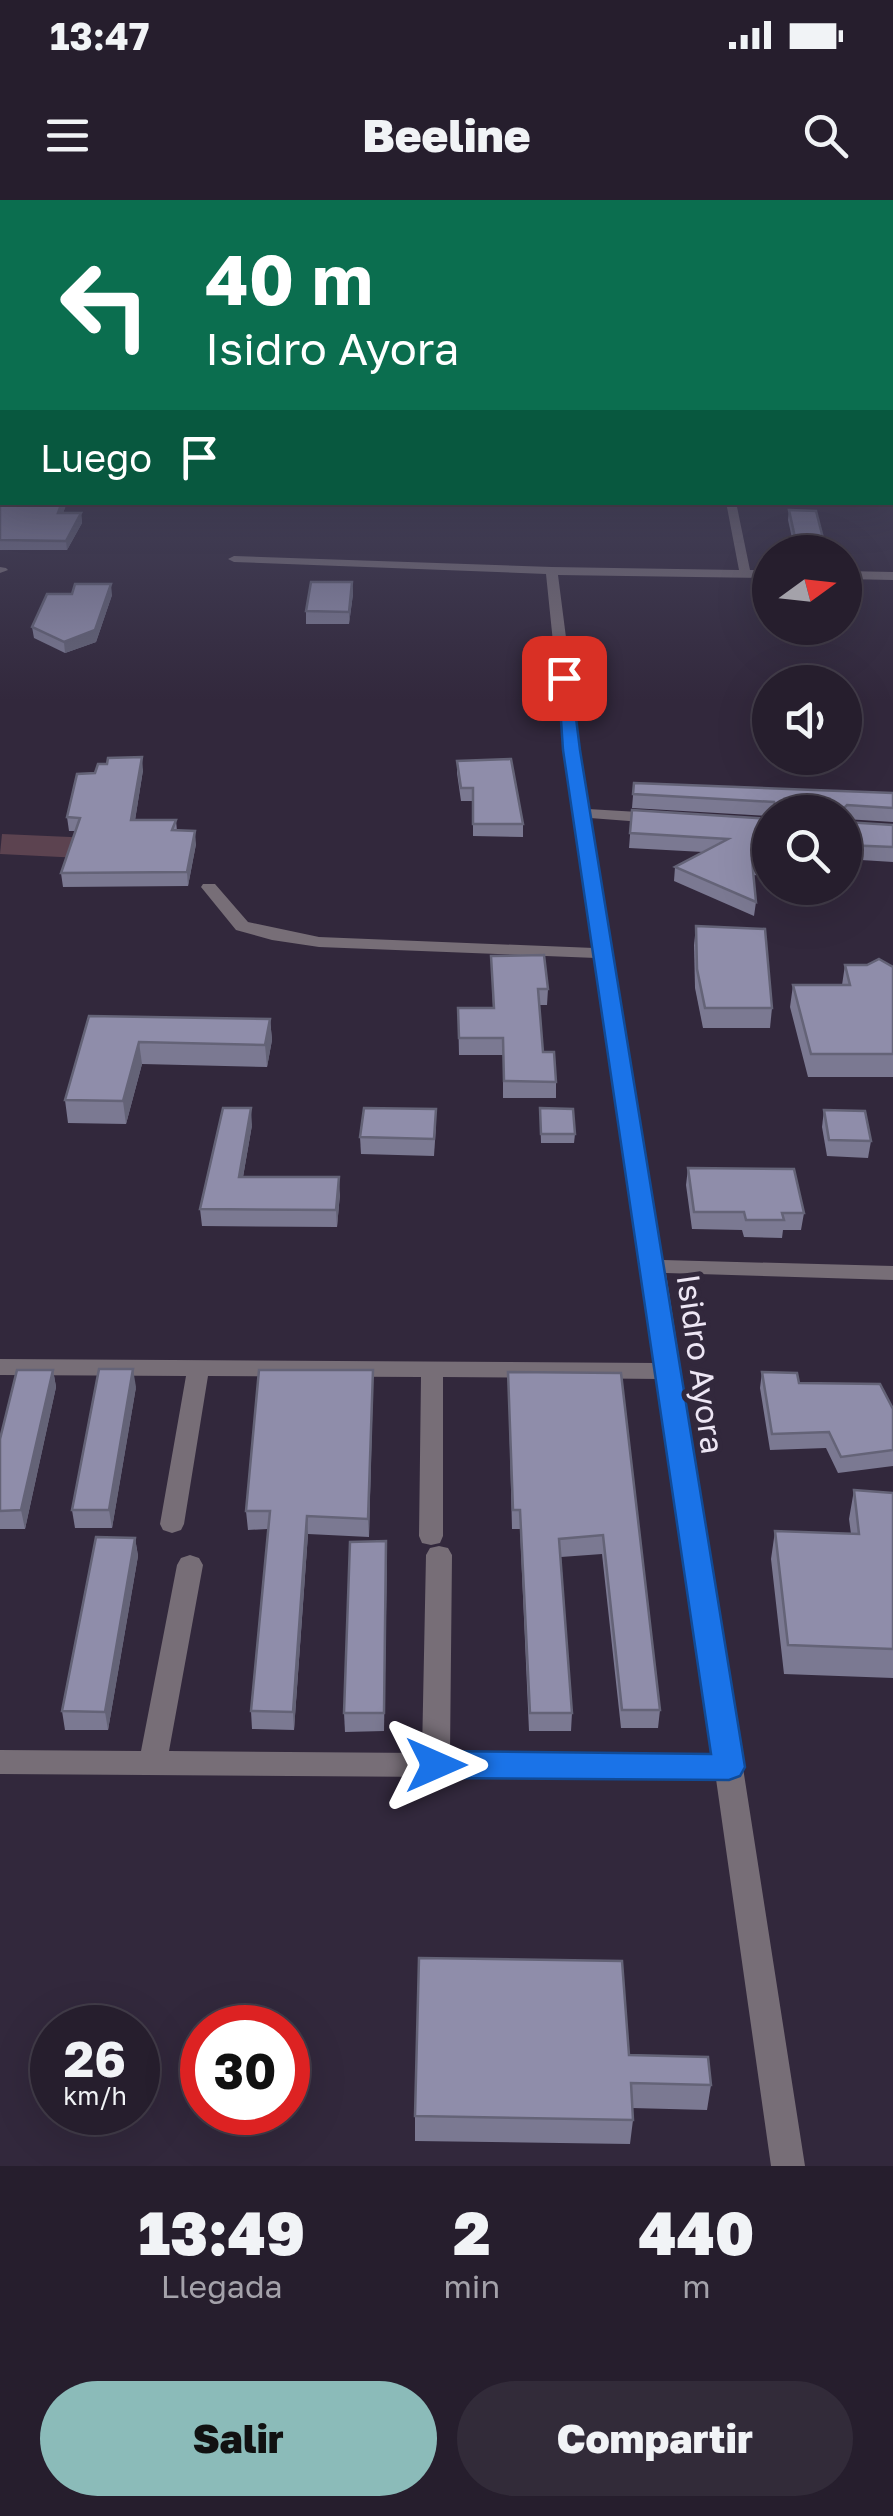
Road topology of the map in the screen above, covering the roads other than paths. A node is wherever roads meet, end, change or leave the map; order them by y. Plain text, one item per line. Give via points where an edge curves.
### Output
1 (733, 518) edge
2 (234, 559) dead end
3 (552, 571) junction
4 (745, 573) junction
5 (752, 573) edge
6 (862, 575) edge
7 (893, 576) edge
8 (582, 813) junction
9 (680, 819) edge
10 (209, 887) dead end
11 (604, 953) junction
12 (654, 1266) junction
13 (893, 1273) edge
14 (0, 1368) edge
15 (198, 1369) junction
16 (432, 1370) junction
17 (670, 1371) junction
18 (172, 1524) dead end
19 (190, 1566) dead end
20 (0, 1762) edge
21 (154, 1763) junction
22 (436, 1765) junction
23 (729, 1767) junction
24 (788, 2166) edge

1 - 4 street
2 - 3 street
3 - 4 street
3 - 8 street, Isidro Ayora
4 - 5 street
6 - 7 street
8 - 9 street
8 - 11 street, Isidro Ayora
10 - 11 street via 242,926 272,936
11 - 12 street, Isidro Ayora
12 - 13 street
12 - 17 street, Isidro Ayora
14 - 15 street
15 - 16 street
15 - 18 street
16 - 17 street
16 - 22 street
17 - 23 street, Isidro Ayora
19 - 21 street
20 - 21 street
21 - 22 street
22 - 23 street
23 - 24 street, Isidro Ayora

